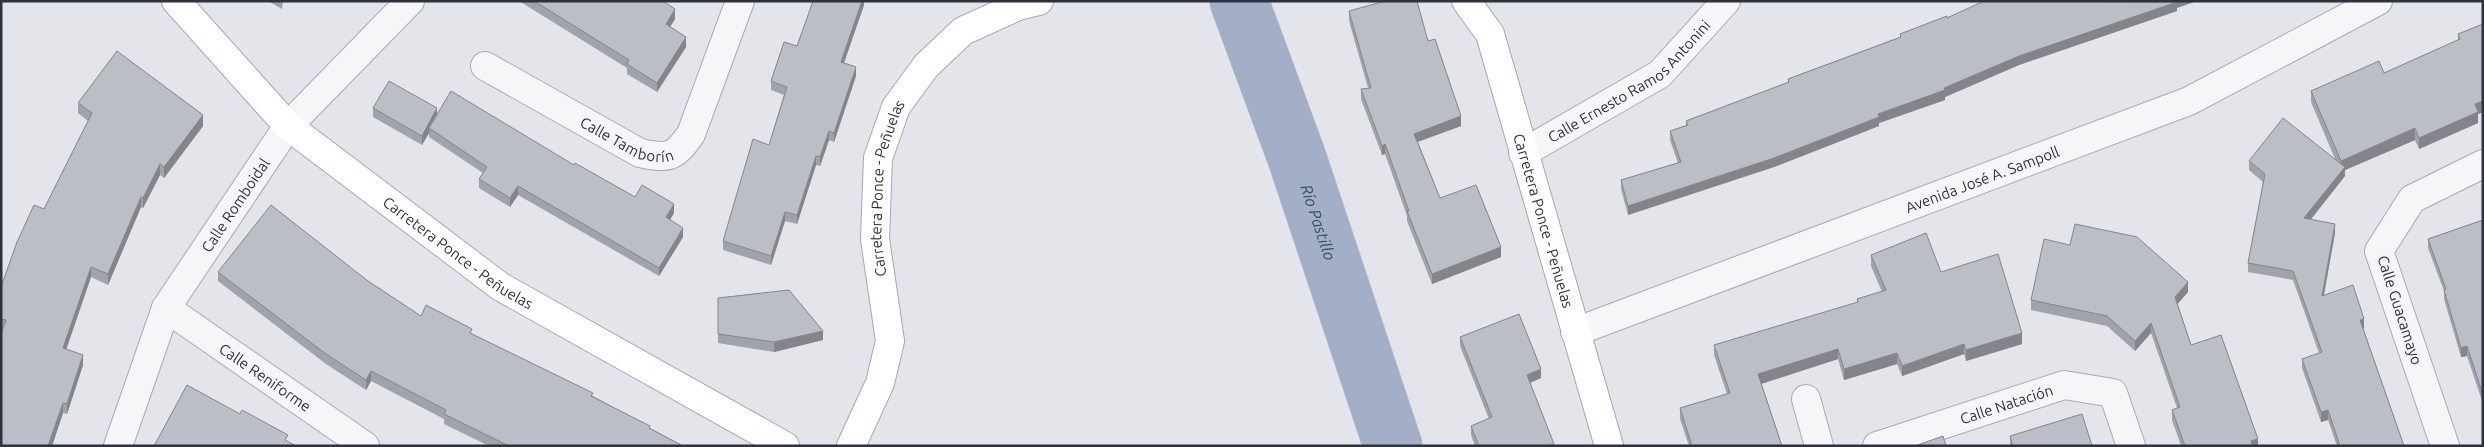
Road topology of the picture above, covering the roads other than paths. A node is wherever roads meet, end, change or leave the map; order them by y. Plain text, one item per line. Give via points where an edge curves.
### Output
1 (176, 1) edge
2 (410, 1) edge
3 (740, 1) edge
4 (1039, 1) edge
5 (1466, 1) edge
6 (1726, 1) edge
7 (2378, 1) edge
8 (485, 66) dead end
9 (288, 126) junction
10 (1523, 153) junction
11 (2483, 164) edge
12 (166, 308) junction
13 (1575, 332) junction
14 (1806, 399) dead end
15 (118, 446) edge
16 (365, 446) edge
17 (785, 446) edge
18 (851, 446) edge
19 (1609, 446) edge
20 (1819, 446) edge
21 (1876, 446) edge
22 (2131, 446) edge
23 (2445, 446) edge

1 - 9 main road, Carretera Ponce - Peñuelas
2 - 9 street, Calle Romboidal
3 - 8 street, Calle Tamborín via 691,134 678,152 662,158 640,153
4 - 18 main road, Carretera Ponce - Peñuelas via 1018,6 964,32 926,66 896,107 878,158 875,239 890,341 880,383
5 - 10 main road, Carretera Ponce - Peñuelas via 1490,34
6 - 10 street, Calle Ernesto Ramos Antonini via 1660,74
7 - 13 street, Avenida José A. Sampoll via 2189,101
9 - 12 street, Calle Romboidal
9 - 17 main road, Carretera Ponce - Peñuelas via 501,287
10 - 13 main road, Carretera Ponce - Peñuelas
11 - 23 street, Calle Guacamayo via 2412,199 2379,251
12 - 15 street, Calle Romboidal
12 - 16 street, Calle Reniforme
13 - 19 main road, Carretera Ponce - Peñuelas
14 - 20 street
21 - 22 street, Calle Natación via 2064,385 2113,393

